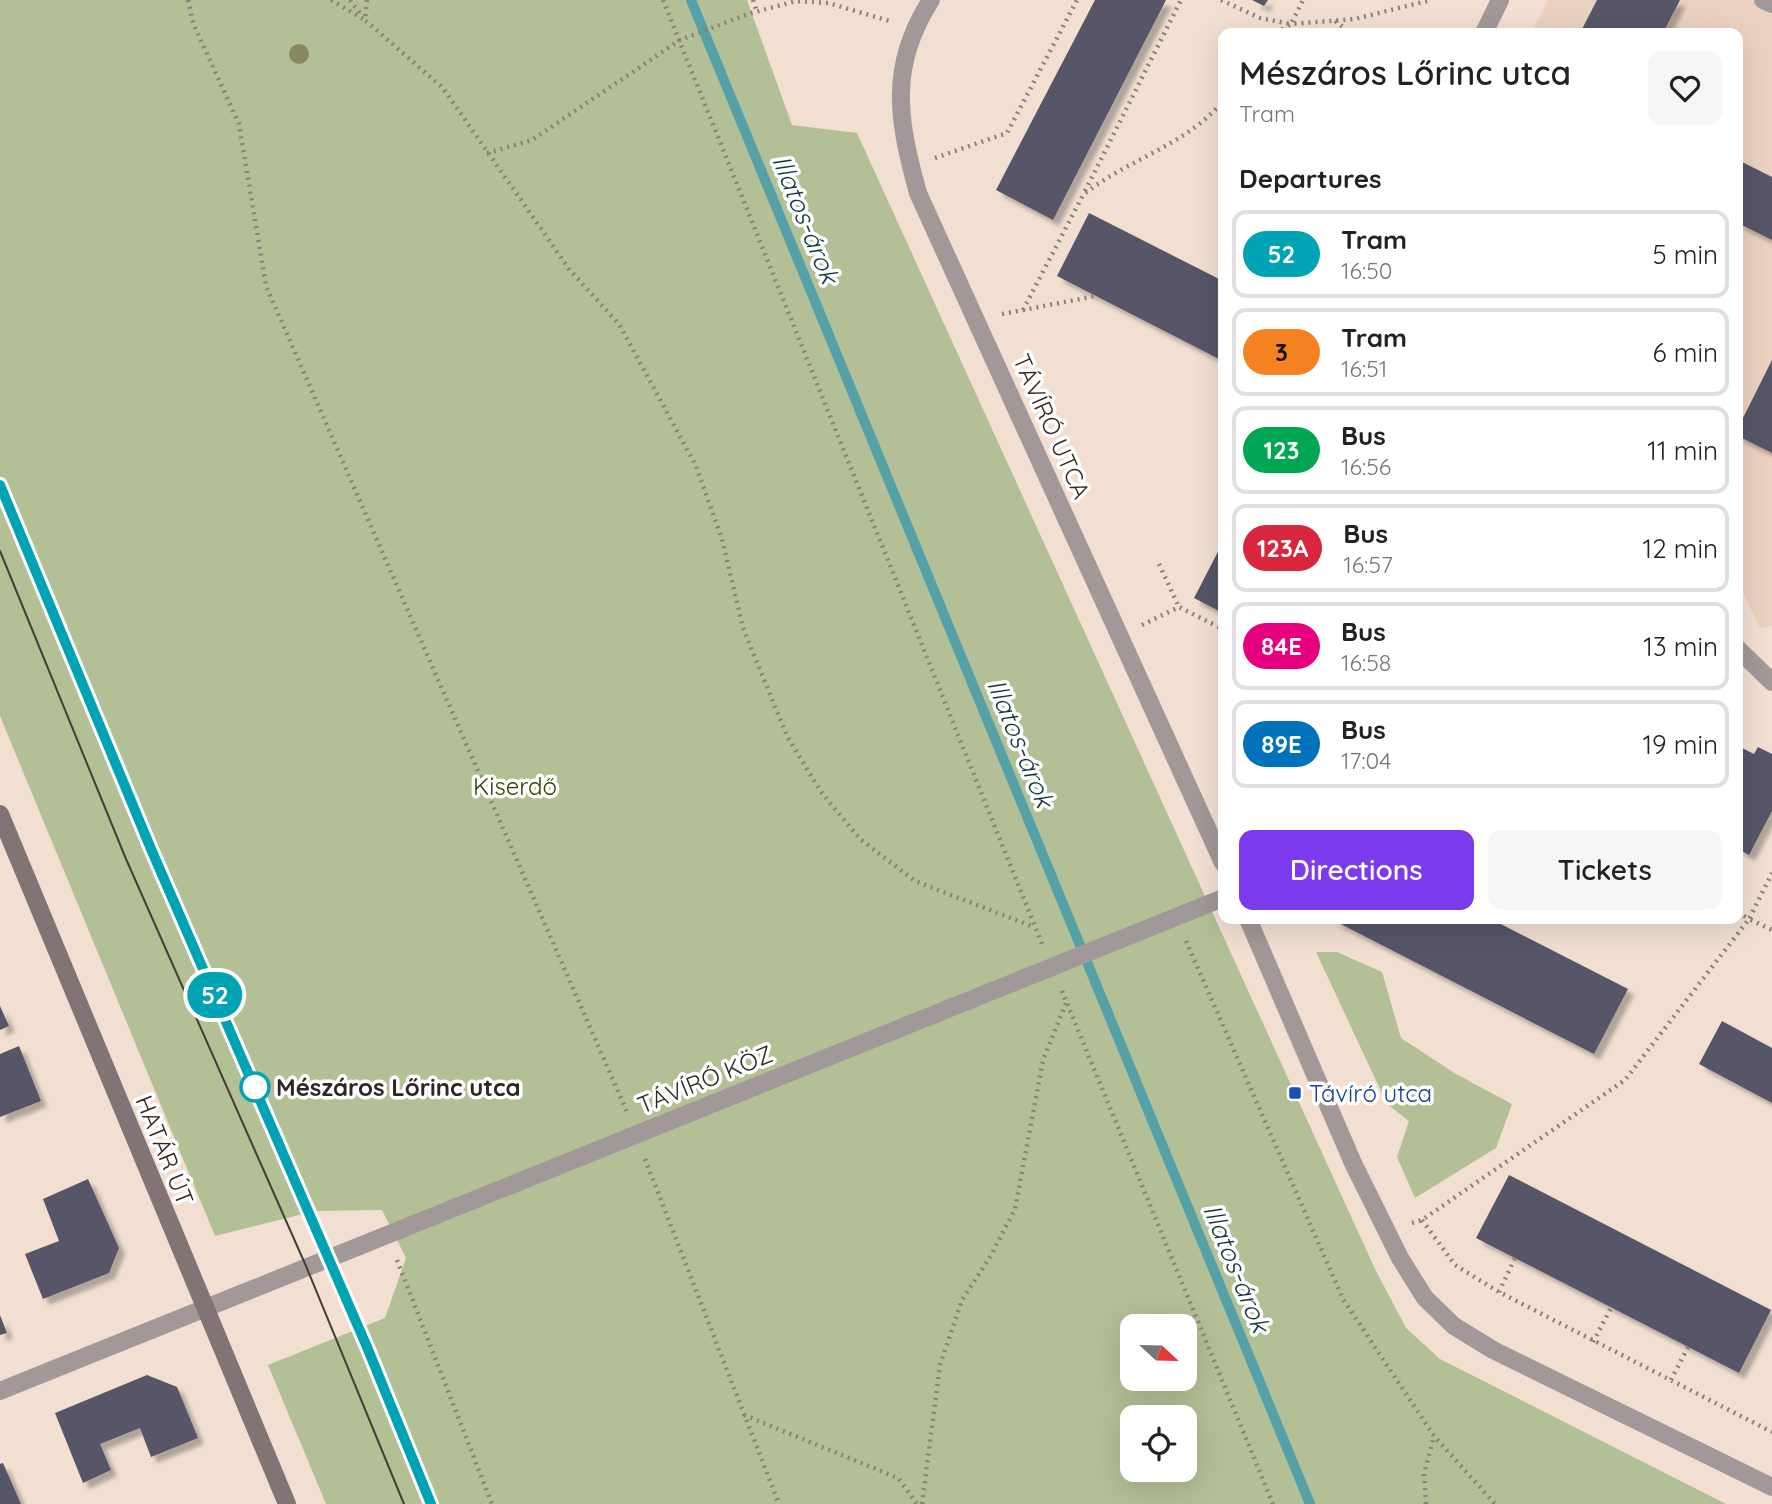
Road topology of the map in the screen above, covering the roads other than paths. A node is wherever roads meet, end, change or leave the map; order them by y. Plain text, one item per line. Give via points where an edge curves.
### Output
1 (931, 0) edge
2 (1500, 0) edge
3 (1763, 0) edge
4 (1772, 4) edge
5 (1486, 28) edge
6 (1743, 654) edge
7 (1772, 682) edge
8 (0, 814) edge
9 (1218, 852) edge
10 (1218, 900) edge
11 (1250, 924) edge
12 (205, 1306) junction
13 (0, 1391) edge
14 (1772, 1487) edge
15 (286, 1504) edge

1 - 9 street, TÁVÍRÓ UTCA via 913,28 899,95 902,135 918,193
2 - 5 street
3 - 4 street
6 - 7 street
8 - 12 main road, HATÁR ÚT
10 - 12 street, TÁVÍRÓ KÖZ
11 - 14 street via 1387,1231 1425,1298 1454,1326 1493,1350
12 - 13 street
12 - 15 main road, HATÁR ÚT

